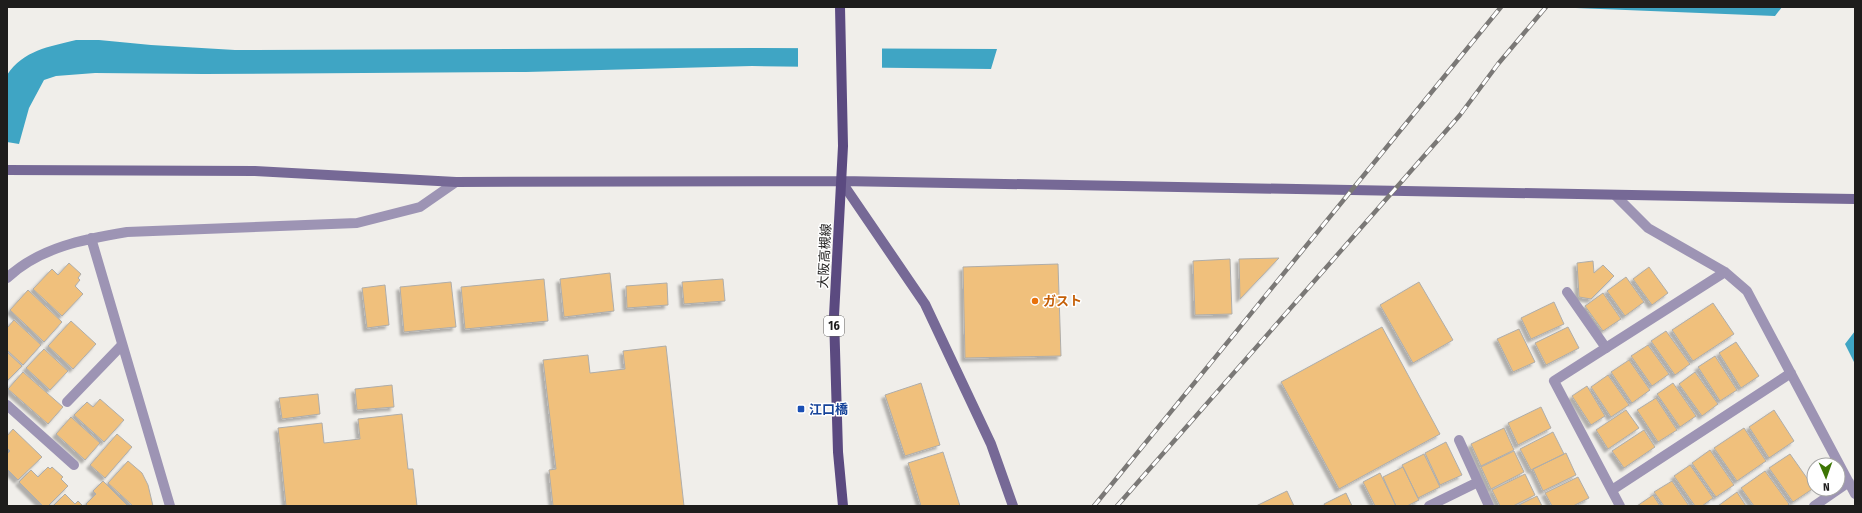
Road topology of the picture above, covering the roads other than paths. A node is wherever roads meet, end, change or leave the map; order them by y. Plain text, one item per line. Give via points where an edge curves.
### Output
1 (840, 7) edge
2 (7, 170) edge
3 (841, 181) junction
4 (456, 182) junction
5 (1615, 195) junction
6 (1855, 199) edge
7 (91, 238) junction
8 (1725, 272) junction
9 (7, 278) edge
10 (1567, 292) dead end
11 (122, 345) junction
12 (1606, 348) junction
13 (1791, 373) junction
14 (67, 402) dead end
15 (7, 404) edge
16 (1458, 440) dead end
17 (74, 465) dead end
18 (1478, 482) junction
19 (1849, 482) junction
20 (1612, 490) junction
21 (1855, 494) edge
22 (170, 506) edge
23 (843, 506) edge
24 (1013, 506) edge
25 (1429, 506) edge
26 (1489, 506) edge
27 (1620, 506) edge
28 (1814, 506) edge

1 - 3 main road, 大阪高槻線 / 16
2 - 4 street via 255,171
3 - 4 street
3 - 5 street
3 - 23 main road, 大阪高槻線 / 16 via 834,316 838,452
3 - 24 street via 925,304 992,444
4 - 7 street via 420,207 357,223 127,232
5 - 6 street
5 - 8 street via 1648,228
7 - 9 street via 43,254
7 - 11 street
8 - 12 street
8 - 13 street via 1747,291
10 - 12 street
11 - 14 street
11 - 22 street
12 - 20 street via 1554,381
13 - 19 street
13 - 20 street
15 - 17 street
16 - 18 street
18 - 25 street
18 - 26 street
19 - 21 street
19 - 28 street
20 - 27 street

